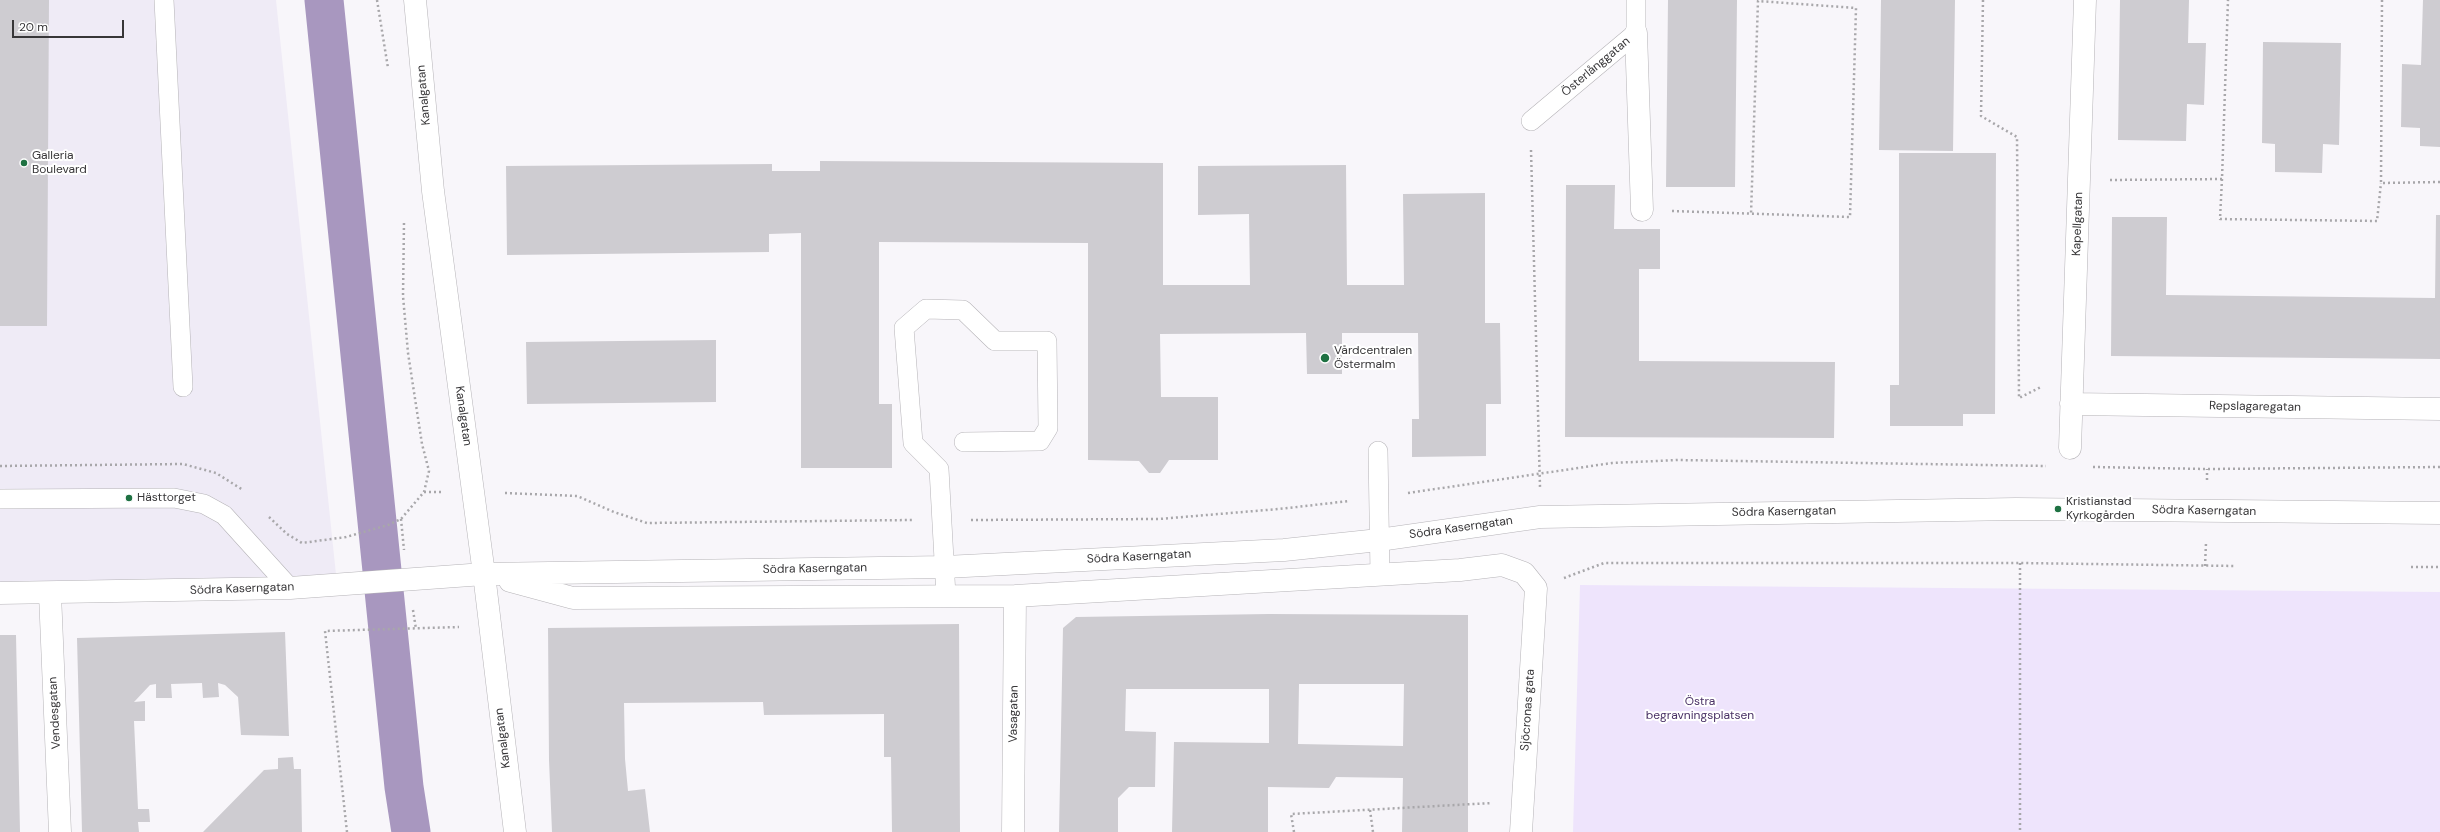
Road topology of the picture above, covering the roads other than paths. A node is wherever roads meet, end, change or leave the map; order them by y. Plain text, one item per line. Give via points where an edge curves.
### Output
1 (164, 0) edge
2 (415, 0) edge
3 (1636, 0) edge
4 (2085, 0) edge
5 (1636, 33) junction
6 (1531, 122) road end
7 (1642, 210) road end
8 (183, 387) dead end
9 (2071, 404) junction
10 (2440, 409) edge
11 (964, 442) dead end
12 (2070, 448) dead end
13 (1378, 451) dead end
14 (0, 499) edge
15 (2440, 513) edge
16 (1379, 540) junction
17 (944, 567) junction
18 (484, 574) junction
19 (1380, 574) junction
20 (290, 588) junction
21 (1536, 588) joint
22 (0, 593) edge
23 (50, 594) junction
24 (946, 596) junction
25 (1015, 596) junction
26 (60, 832) edge
27 (515, 832) edge
28 (1013, 832) edge
29 (1521, 832) edge

1 - 8 lane
2 - 18 street, Kanalgatan via 433,190
3 - 5 lane, Österlånggatan
4 - 9 street, Kapellgatan
5 - 6 lane, Österlånggatan
5 - 7 street
9 - 10 street, Repslagaregatan
9 - 12 street, Kapellgatan
11 - 17 lane via 1040,441 1048,428 1047,341 995,341 963,310 926,309 904,328 913,442 939,469
13 - 16 lane
14 - 20 lane via 174,498 204,504 224,515
15 - 16 street, Södra Kaserngatan via 2016,509 1540,517
16 - 17 street, Södra Kaserngatan via 1284,550
16 - 19 lane
17 - 18 street, Södra Kaserngatan
17 - 24 lane
18 - 20 street, Södra Kaserngatan
18 - 24 street, Södra Kaserngatan via 573,598
18 - 27 street, Kanalgatan
19 - 21 street, Södra Kaserngatan via 1502,566 1524,573
19 - 25 street, Södra Kaserngatan
20 - 23 street, Södra Kaserngatan
21 - 29 street, Sjöcronas gata
22 - 23 street, Södra Kaserngatan
23 - 26 street, Vendesgatan
24 - 25 street, Södra Kaserngatan
25 - 28 street, Vasagatan

